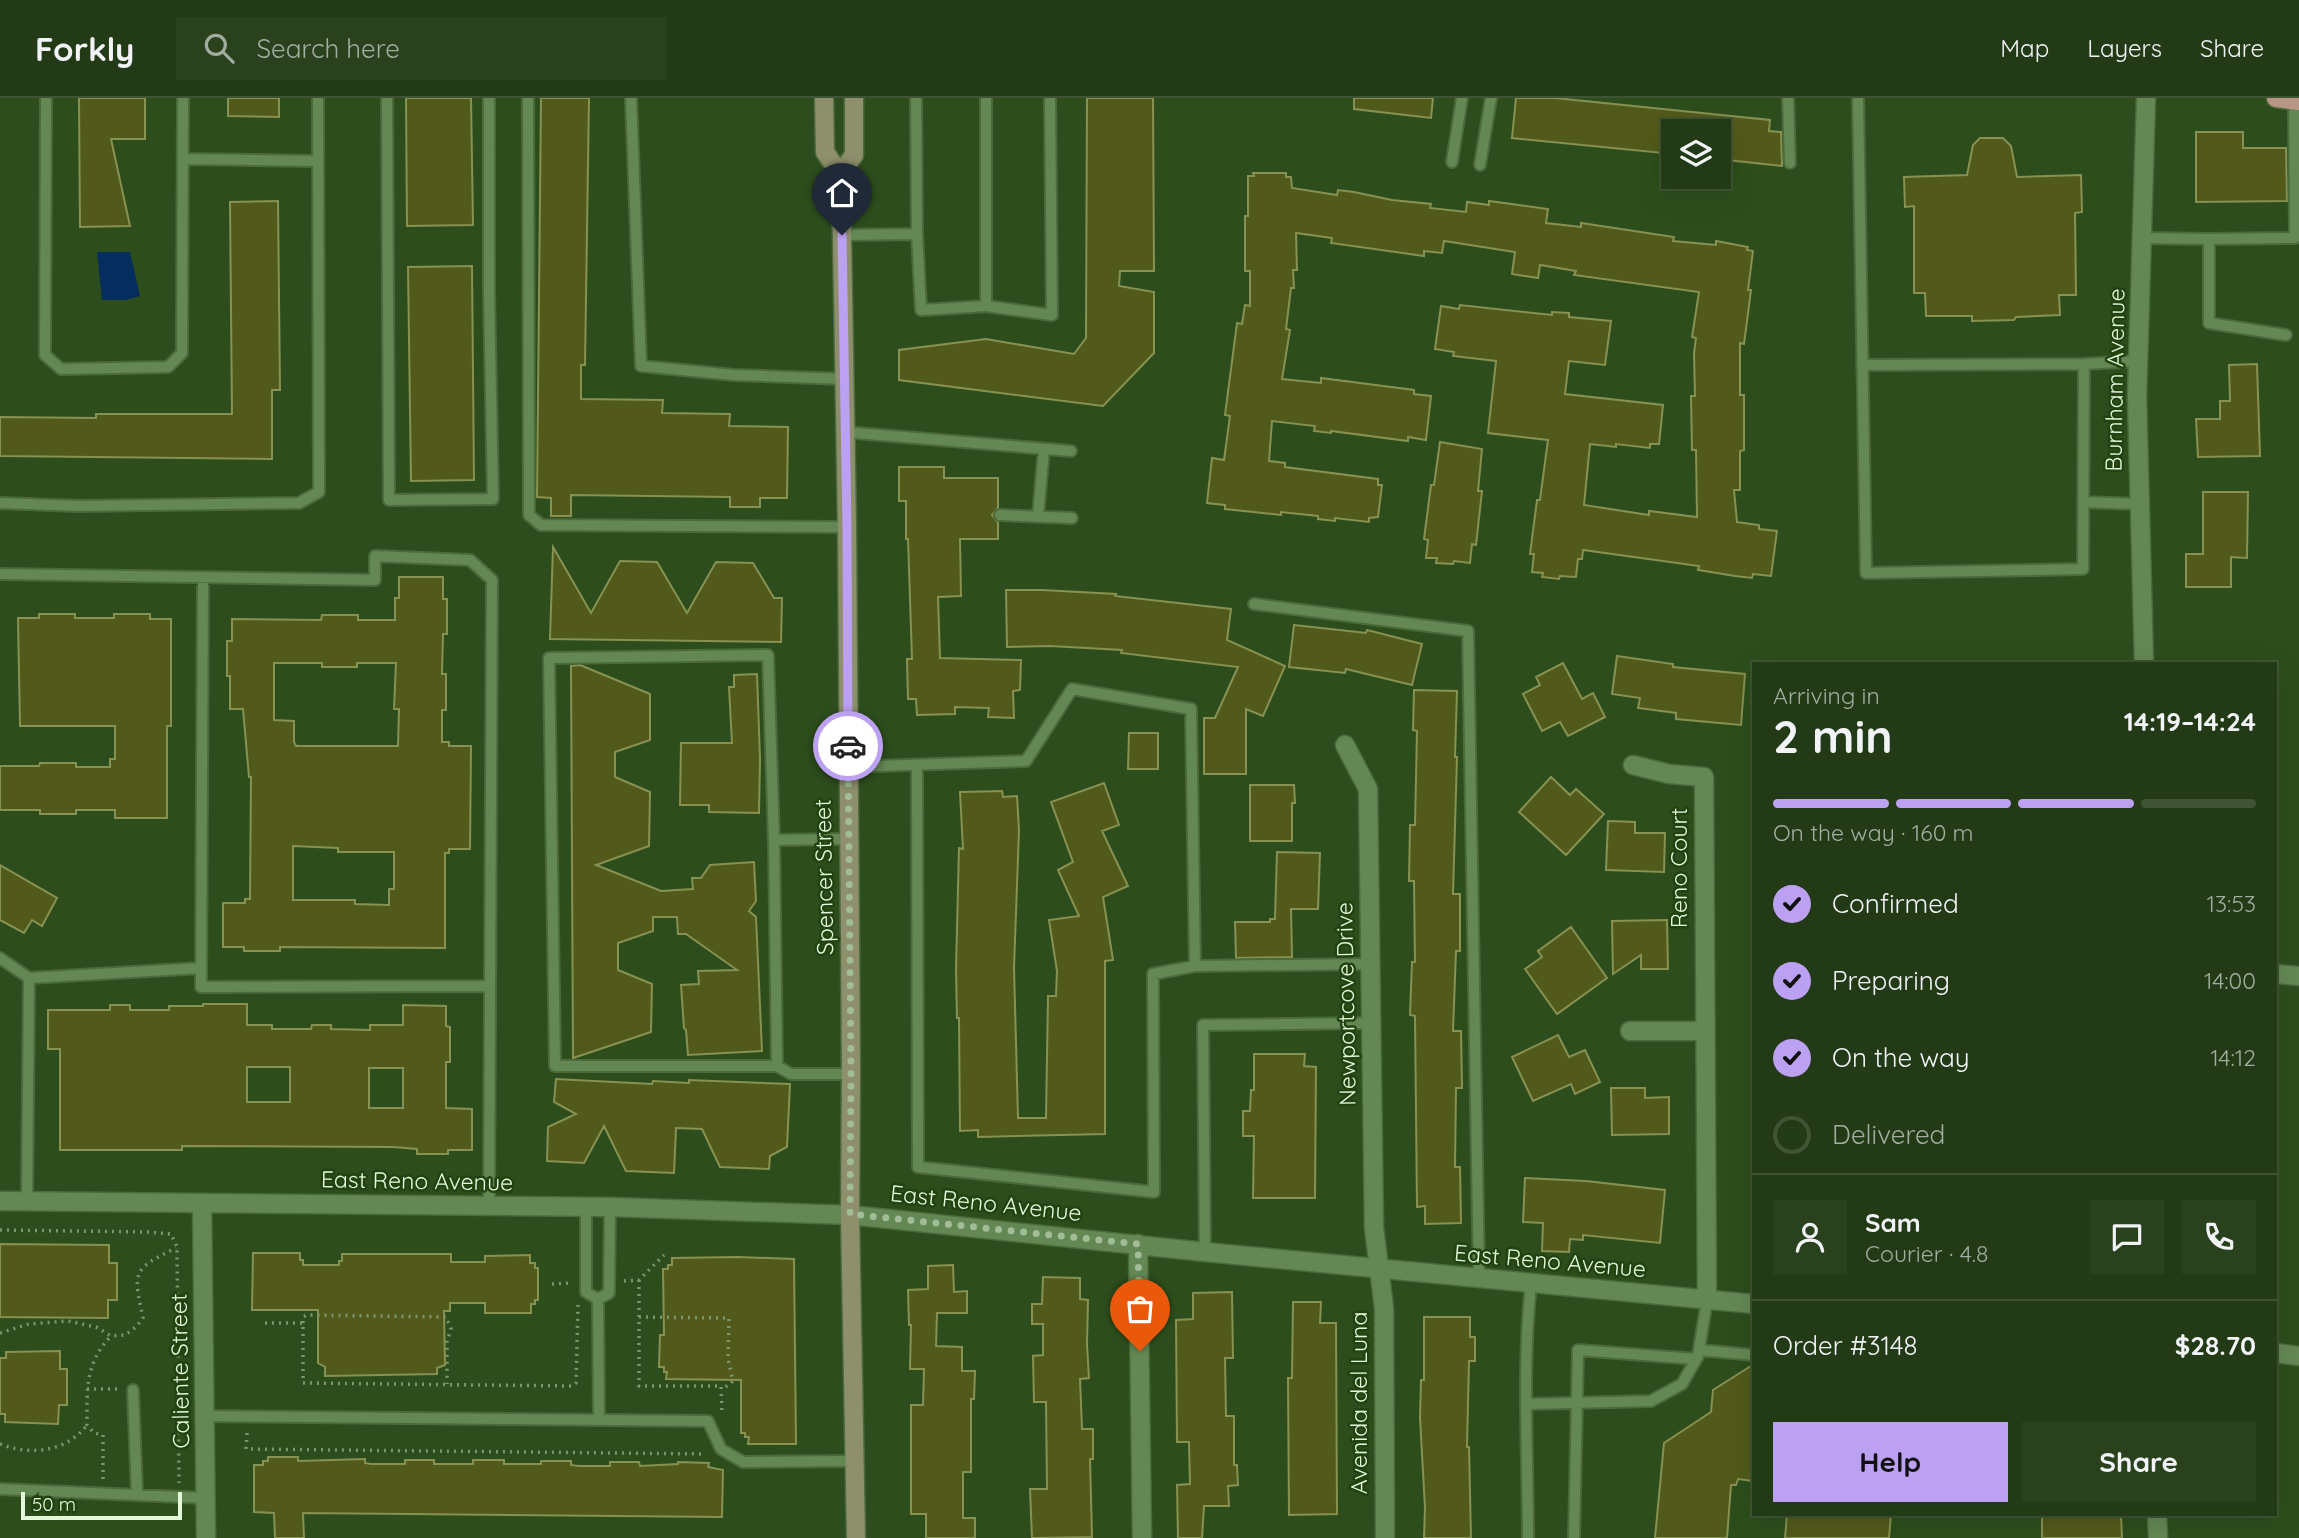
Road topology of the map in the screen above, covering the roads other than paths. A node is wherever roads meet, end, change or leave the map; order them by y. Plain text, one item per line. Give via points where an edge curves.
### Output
1 (46, 98) edge
2 (183, 98) edge
3 (318, 98) edge
4 (387, 98) edge
5 (489, 98) edge
6 (528, 98) edge
7 (631, 98) edge
8 (824, 98) edge
9 (854, 98) edge
10 (916, 98) edge
11 (986, 98) edge
12 (1050, 98) edge
13 (1462, 98) edge
14 (1491, 98) edge
15 (1788, 98) edge
16 (1858, 98) edge
17 (2146, 98) edge
18 (2290, 100) edge
19 (183, 159) junction
20 (317, 161) junction
21 (1452, 162) dead end
22 (1790, 163) dead end
23 (1480, 165) dead end
24 (840, 174) junction
25 (917, 234) junction
26 (842, 235) junction
27 (2143, 238) junction
28 (2209, 239) junction
29 (986, 306) junction
30 (2286, 335) dead end
31 (2138, 362) junction
32 (2084, 364) junction
33 (1862, 365) junction
34 (844, 379) junction
35 (844, 432) junction
36 (1044, 449) junction
37 (1071, 451) dead end
38 (2084, 502) junction
39 (0, 503) edge
40 (2138, 504) junction
41 (1000, 514) dead end
42 (1038, 516) junction
43 (1072, 518) dead end
44 (847, 527) junction
45 (0, 574) edge
46 (203, 577) junction
47 (1254, 604) dead end
48 (2144, 662) edge
49 (1345, 745) dead end
50 (917, 765) junction
51 (1633, 765) dead end
52 (848, 767) junction
53 (848, 839) junction
54 (774, 840) junction
55 (0, 958) edge
56 (1370, 964) junction
57 (1195, 966) junction
58 (201, 968) junction
59 (2277, 974) edge
60 (2299, 976) edge
61 (29, 978) junction
62 (489, 986) junction
63 (1371, 1023) junction
64 (1630, 1031) dead end
65 (1705, 1031) junction
66 (777, 1066) junction
67 (851, 1074) junction
68 (0, 1201) edge
69 (27, 1202) junction
70 (202, 1203) junction
71 (489, 1206) junction
72 (586, 1207) junction
73 (610, 1207) junction
74 (850, 1214) junction
75 (1138, 1244) junction
76 (1205, 1252) junction
77 (1379, 1269) junction
78 (1479, 1278) junction
79 (1531, 1284) junction
80 (598, 1299) junction
81 (1707, 1300) junction
82 (1752, 1304) edge
83 (2277, 1353) edge
84 (1697, 1355) junction
85 (1752, 1355) edge
86 (2299, 1356) edge
87 (133, 1390) road end
88 (1577, 1402) junction
89 (1528, 1404) junction
90 (205, 1416) junction
91 (599, 1420) junction
92 (855, 1461) junction
93 (0, 1489) edge
94 (137, 1494) junction
95 (205, 1498) junction
96 (2157, 1516) edge
97 (206, 1538) edge
98 (856, 1538) edge
99 (1142, 1538) edge
100 (1384, 1538) edge
101 (1528, 1538) edge
102 (1574, 1538) edge
103 (2158, 1538) edge

1 - 19 lane via 45,355 61,369 168,367 182,353
2 - 19 lane
3 - 20 lane
4 - 5 lane via 389,500 493,499
6 - 44 lane via 529,515 541,525
7 - 34 lane via 641,366
8 - 24 street, Spencer Street via 825,152
9 - 24 street, Spencer Street via 854,155
10 - 25 lane
11 - 29 lane
12 - 29 lane via 1052,315
13 - 21 lane
14 - 23 lane
15 - 22 lane
16 - 33 lane
17 - 27 street, Burnham Avenue
18 - 28 lane via 2295,238
19 - 20 lane
20 - 39 lane via 319,492 299,503
24 - 26 street, Spencer Street
25 - 26 lane
25 - 29 lane via 921,310
26 - 34 street, Spencer Street
27 - 28 lane
27 - 31 street, Burnham Avenue
28 - 30 lane via 2209,323
31 - 32 lane
31 - 40 street, Burnham Avenue
32 - 33 lane
32 - 38 lane
33 - 38 lane via 1866,573 2083,569
34 - 35 street, Spencer Street
35 - 36 lane
35 - 44 street, Spencer Street
36 - 37 lane
36 - 42 lane
38 - 40 lane
40 - 48 street, Burnham Avenue
41 - 42 lane
42 - 43 lane
44 - 52 street, Spencer Street
45 - 46 lane
46 - 58 lane
46 - 62 lane via 375,580 375,556 470,560 492,580
47 - 78 lane via 1468,631
49 - 56 street, Newportcove Drive via 1368,789
50 - 52 lane
50 - 57 lane via 1026,761 1072,689 1191,709
50 - 57 lane via 918,1167 1154,1192 1153,974
51 - 65 street, Reno Court via 1704,777
52 - 53 street, Spencer Street
53 - 54 lane
53 - 67 street, Spencer Street
54 - 66 lane
54 - 66 lane via 768,655 549,658 555,1066
55 - 61 lane
56 - 57 lane
56 - 63 street, Newportcove Drive
58 - 61 lane
58 - 62 lane via 201,987
59 - 60 street
61 - 69 lane
62 - 71 lane
63 - 76 lane via 1203,1025
63 - 77 street, Newportcove Drive via 1374,1228
64 - 65 street
65 - 81 street, Reno Court
66 - 67 lane via 791,1074
67 - 74 street, Spencer Street
68 - 69 street, East Reno Avenue
69 - 70 street, East Reno Avenue
70 - 71 street, East Reno Avenue
70 - 90 street, Caliente Street
71 - 72 street, East Reno Avenue
72 - 73 street, East Reno Avenue
72 - 80 lane via 586,1292
73 - 74 street, East Reno Avenue
73 - 80 lane via 608,1293
74 - 75 street, East Reno Avenue
74 - 92 street, Spencer Street
75 - 76 street, East Reno Avenue
75 - 99 street
76 - 77 street, East Reno Avenue
77 - 78 street, East Reno Avenue
77 - 100 street, Avenida del Luna via 1384,1308
78 - 79 street, East Reno Avenue
79 - 81 street, East Reno Avenue
79 - 89 lane
80 - 91 lane
81 - 82 street, East Reno Avenue
81 - 84 lane
83 - 86 street
84 - 85 lane
84 - 88 lane via 1682,1384 1651,1401
84 - 88 lane via 1578,1350
87 - 94 lane
88 - 89 lane
88 - 102 lane
89 - 101 lane
90 - 91 lane
90 - 95 street, Caliente Street
91 - 92 lane via 708,1421 721,1449 743,1462
92 - 98 street, Spencer Street
93 - 94 lane
94 - 95 lane
95 - 97 street, Caliente Street
96 - 103 street

